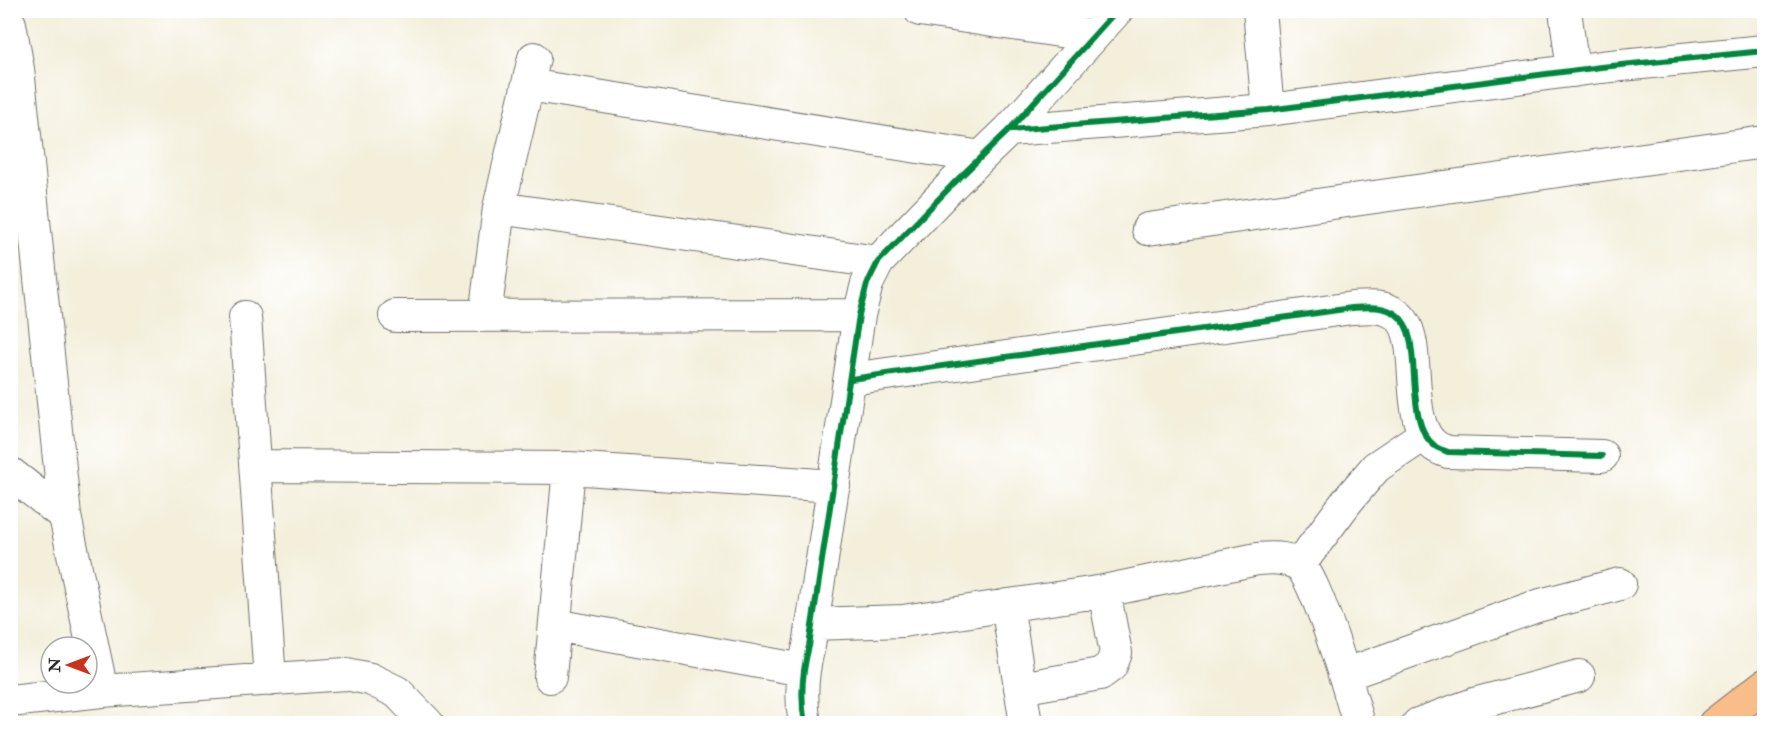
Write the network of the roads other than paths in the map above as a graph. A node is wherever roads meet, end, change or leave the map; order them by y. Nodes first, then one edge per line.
1 (920, 10) edge
2 (1117, 10) edge
3 (1259, 10) edge
4 (1565, 10) edge
5 (10, 24) edge
6 (1093, 36) junction
7 (1764, 51) edge
8 (1573, 71) junction
9 (1268, 110) junction
10 (1009, 130) junction
11 (1764, 142) edge
12 (981, 157) junction
13 (499, 208) junction
14 (1148, 229) dead end
15 (878, 262) junction
16 (859, 315) junction
17 (395, 316) dead end
18 (484, 316) junction
19 (245, 317) dead end
20 (851, 379) junction
21 (1425, 434) junction
22 (1602, 456) dead end
23 (256, 465) junction
24 (569, 468) junction
25 (10, 473) edge
26 (834, 486) junction
27 (65, 516) junction
28 (1300, 564) junction
29 (1620, 584) dead end
30 (1104, 591) junction
31 (1007, 605) junction
32 (812, 624) junction
33 (555, 625) junction
34 (803, 670) junction
35 (1344, 675) junction
36 (1579, 676) dead end
37 (550, 677) dead end
38 (270, 680) junction
39 (1764, 686) edge
40 (1020, 688) junction
41 (102, 691) junction
42 (10, 700) edge
43 (428, 723) edge
44 (805, 723) edge
45 (1026, 723) edge
46 (1359, 723) edge
47 (1418, 723) edge
48 (1715, 723) edge

1 - 6 street
2 - 6 street
3 - 9 street
4 - 8 street
5 - 27 street
6 - 10 street
7 - 8 street
8 - 9 street
9 - 10 street
10 - 12 street
11 - 14 street
12 - 13 street
12 - 15 street
13 - 15 street
13 - 18 street
15 - 16 street
16 - 18 street
16 - 20 street
17 - 18 street
19 - 23 street
20 - 21 street
20 - 26 street
21 - 22 street
21 - 28 street
23 - 24 street
23 - 38 street
24 - 26 street
24 - 33 street
25 - 27 street
26 - 32 street
27 - 41 street
28 - 30 street
28 - 35 street
29 - 35 street
30 - 31 street
30 - 40 street
31 - 32 street
31 - 40 street
32 - 34 street
33 - 34 street
33 - 37 street
34 - 44 street
35 - 46 street
36 - 47 street
38 - 41 street
38 - 43 street
39 - 48 highway
40 - 45 street
41 - 42 street

